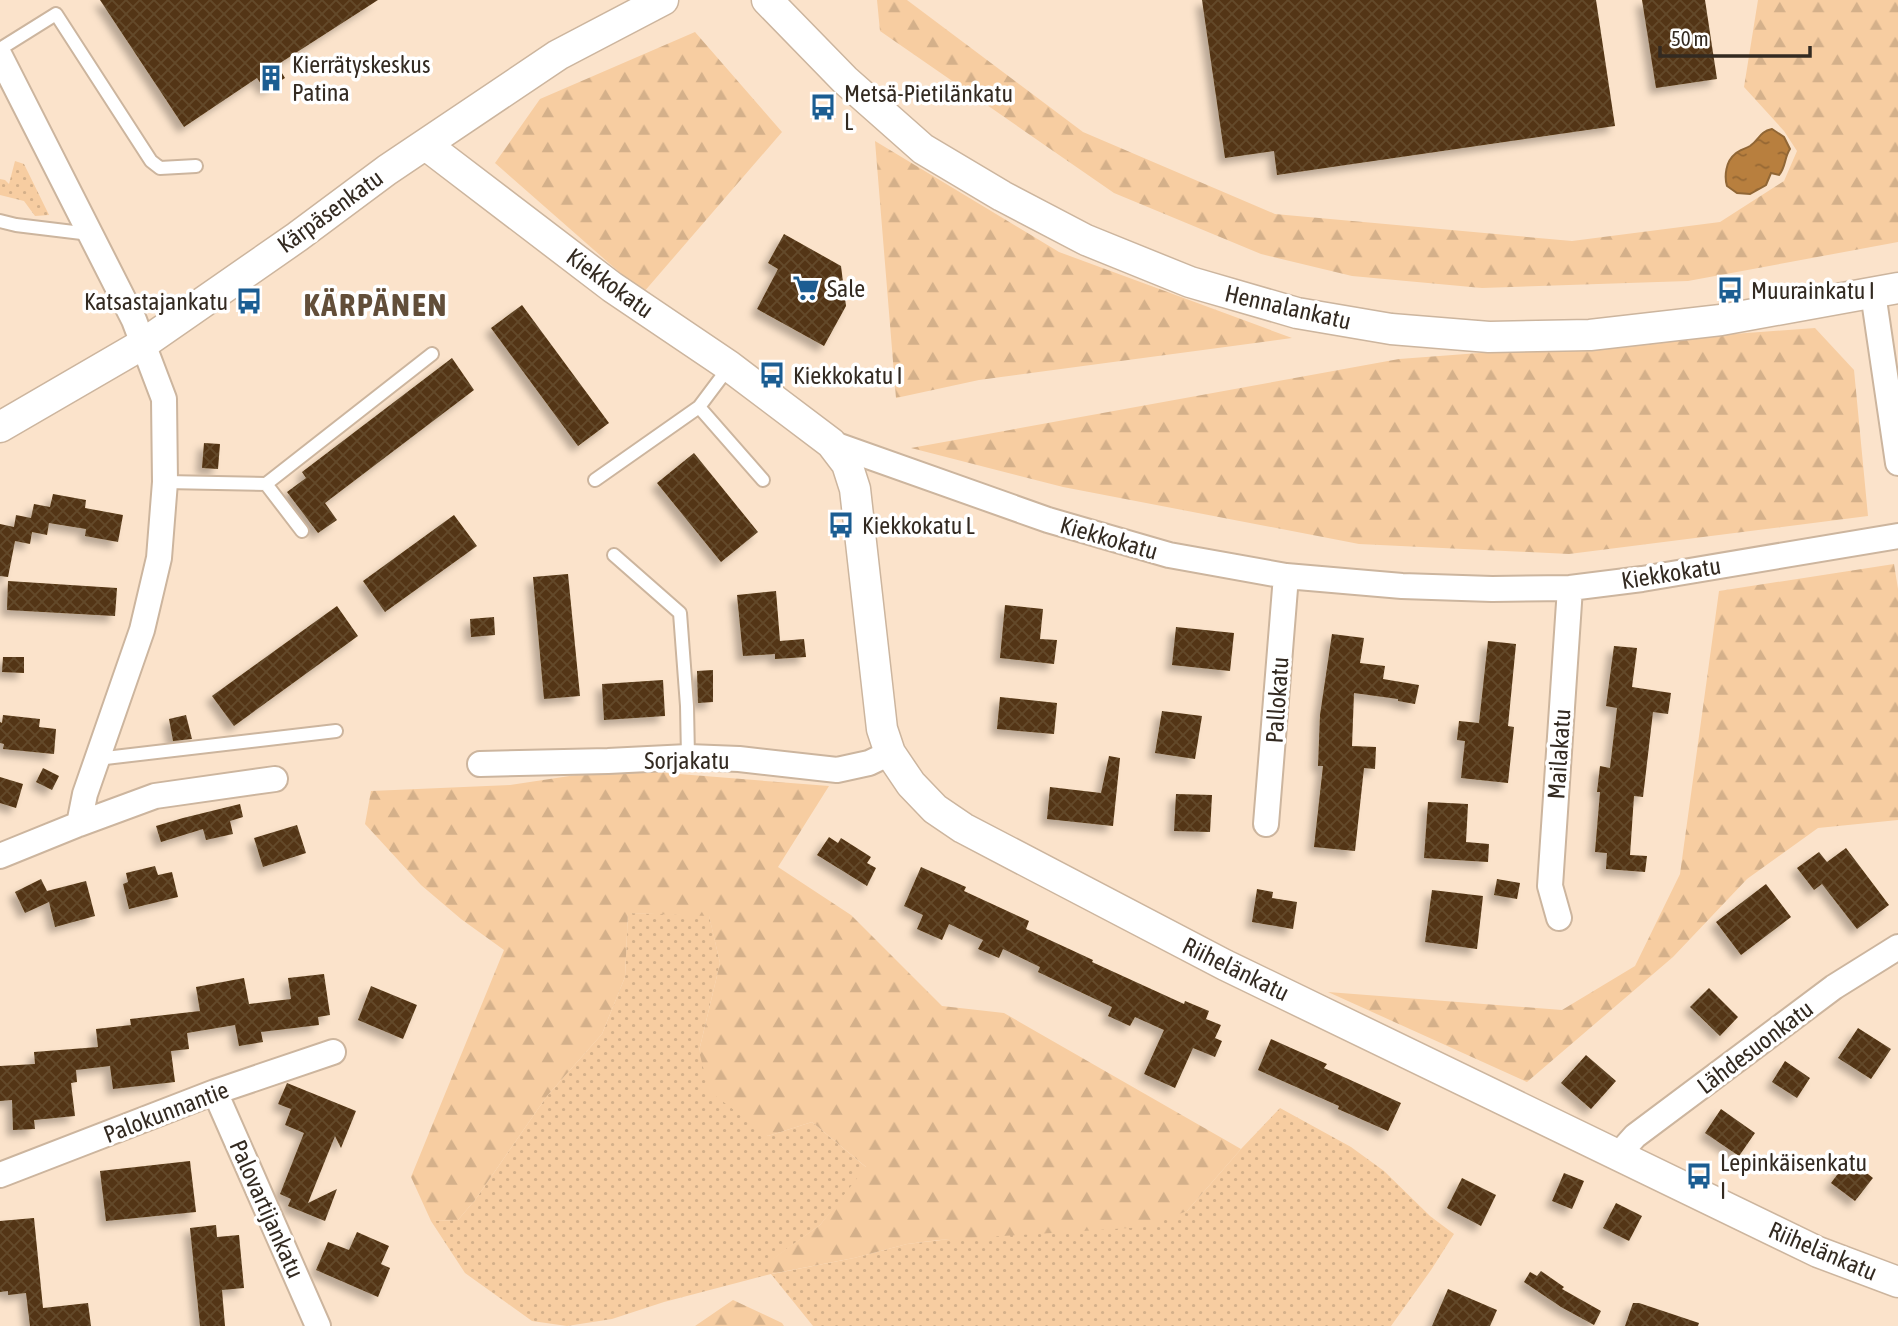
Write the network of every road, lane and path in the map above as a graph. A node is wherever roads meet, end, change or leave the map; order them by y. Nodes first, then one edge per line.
1 (663, 0) edge
2 (767, 0) edge
3 (0, 49) edge
4 (0, 56) edge
5 (426, 145) junction
6 (196, 166) dead end
7 (0, 221) edge
8 (91, 234) junction
9 (1885, 290) edge
10 (143, 344) junction
11 (432, 354) dead end
12 (729, 366) junction
13 (699, 407) junction
14 (0, 427) edge
15 (831, 443) junction
16 (1898, 463) edge
17 (595, 480) dead end
18 (763, 480) dead end
19 (165, 482) junction
20 (266, 484) junction
21 (302, 531) dead end
22 (1898, 536) edge
23 (614, 555) dead end
24 (1286, 576) junction
25 (1570, 588) junction
26 (336, 731) dead end
27 (890, 753) junction
28 (688, 757) junction
29 (97, 759) junction
30 (480, 764) dead end
31 (275, 779) dead end
32 (79, 824) junction
33 (1266, 824) dead end
34 (0, 856) edge
35 (1559, 918) dead end
36 (1898, 947) edge
37 (333, 1052) dead end
38 (215, 1092) junction
39 (1618, 1155) junction
40 (0, 1175) edge
41 (1898, 1282) edge
42 (318, 1326) edge

1 - 5 street, Kärpäsenkatu
2 - 9 street, Hennalankatu
3 - 6 lane
4 - 8 street
5 - 10 street, Kärpäsenkatu
5 - 12 street, Kiekkokatu
7 - 8 lane
8 - 10 street
9 - 16 street
10 - 14 street, Kärpäsenkatu
10 - 19 street
11 - 20 lane
12 - 13 lane
12 - 15 street, Kiekkokatu
13 - 17 lane
13 - 18 lane
15 - 24 street, Kiekkokatu
15 - 27 street, Riihelänkatu
19 - 20 lane
19 - 29 street
20 - 21 lane
22 - 25 street, Kiekkokatu
23 - 28 lane
24 - 25 street, Kiekkokatu
24 - 33 street, Pallokatu
25 - 35 street, Mailakatu
26 - 29 lane
27 - 28 street, Sorjakatu
27 - 39 street, Riihelänkatu
28 - 30 street, Sorjakatu
29 - 32 street
31 - 32 street
32 - 34 street
36 - 39 street, Lähdesuonkatu
37 - 38 street, Palokunnantie
38 - 40 street, Palokunnantie
38 - 42 street, Palovartijankatu
39 - 41 street, Riihelänkatu

